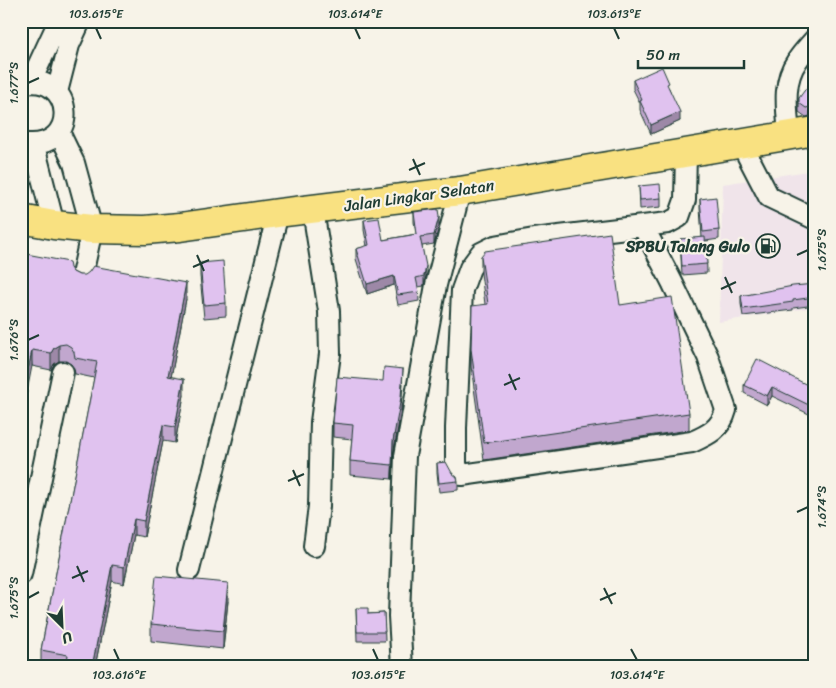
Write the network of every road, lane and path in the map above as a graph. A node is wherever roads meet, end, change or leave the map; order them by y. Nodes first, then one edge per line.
1 (59, 21) edge
2 (80, 21) edge
3 (815, 39) edge
4 (26, 83) edge
5 (57, 92) junction
6 (59, 132) junction
7 (802, 133) edge
8 (741, 143) junction
9 (28, 145) edge
10 (686, 152) junction
11 (460, 191) junction
12 (313, 210) junction
13 (278, 213) junction
14 (21, 219) edge
15 (815, 219) edge
16 (54, 225) junction
17 (642, 226) junction
18 (92, 229) junction
19 (81, 280) edge
20 (63, 372) dead end
21 (314, 546) dead end
22 (189, 570) dead end
23 (21, 574) edge
24 (402, 667) edge

1 - 4 street
2 - 5 street
3 - 7 street
4 - 5 street
5 - 6 street
6 - 9 street
6 - 18 street
7 - 8 highway, Jalan Lingkar Selatan
8 - 10 highway, Jalan Lingkar Selatan
8 - 15 street
9 - 16 street
10 - 11 highway, Jalan Lingkar Selatan
10 - 17 street
11 - 12 highway, Jalan Lingkar Selatan
11 - 24 street
12 - 13 highway, Jalan Lingkar Selatan
12 - 21 street
13 - 18 highway, Jalan Lingkar Selatan
13 - 22 street
14 - 16 highway, Jalan Lingkar Selatan
16 - 18 highway, Jalan Lingkar Selatan
17 - 17 street
18 - 19 street
20 - 23 street

